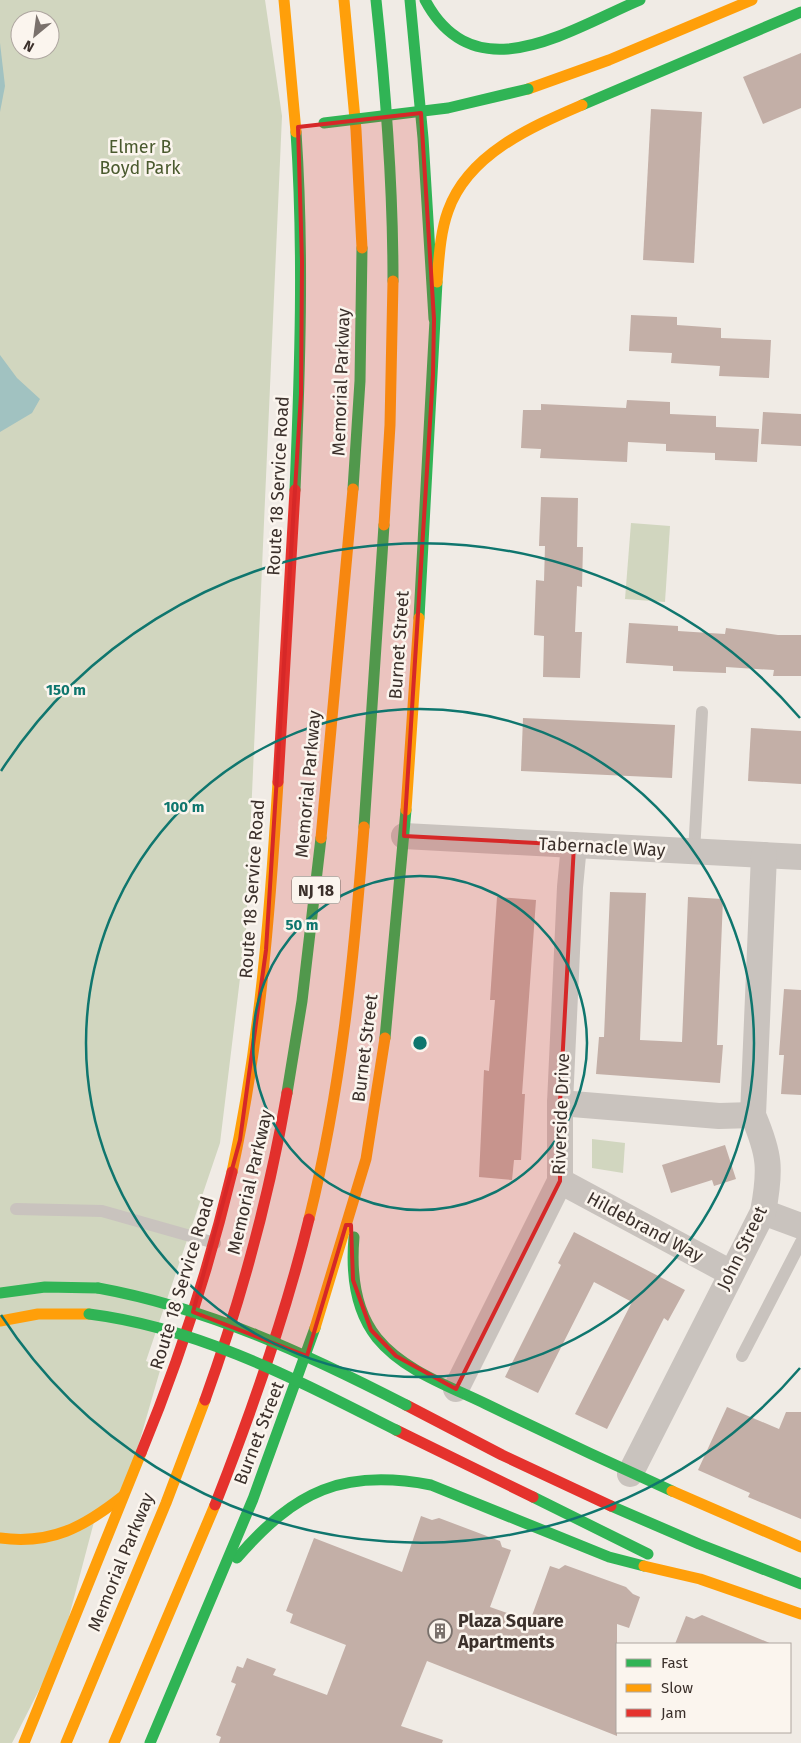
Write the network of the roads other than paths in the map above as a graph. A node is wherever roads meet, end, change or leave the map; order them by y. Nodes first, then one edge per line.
1 (284, 0) edge
2 (344, 0) edge
3 (376, 0) edge
4 (410, 0) edge
5 (425, 0) edge
6 (752, 0) edge
7 (636, 1) edge
8 (801, 12) edge
9 (311, 125) junction
10 (434, 319) junction
11 (702, 712) dead end
12 (404, 836) junction
13 (574, 845) junction
14 (694, 852) junction
15 (764, 856) junction
16 (801, 858) edge
17 (560, 1103) junction
18 (753, 1115) junction
19 (364, 1165) junction
20 (560, 1181) junction
21 (16, 1209) dead end
22 (763, 1212) junction
23 (801, 1226) edge
24 (801, 1242) edge
25 (215, 1243) junction
26 (731, 1273) junction
27 (0, 1293) edge
28 (0, 1321) edge
29 (742, 1356) dead end
30 (456, 1389) junction
31 (630, 1474) junction
32 (124, 1495) junction
33 (0, 1538) edge
34 (801, 1547) edge
35 (700, 1579) junction
36 (218, 1583) junction
37 (801, 1584) edge
38 (801, 1614) edge
39 (24, 1743) edge
40 (66, 1743) edge
41 (114, 1743) edge
42 (150, 1743) edge

1 - 9 main road, Route 18 Service Road
2 - 40 main road, Memorial Parkway / NJ 18
3 - 41 main road, NJ 18
4 - 10 main road
5 - 7 main road
6 - 9 main road, bridge
8 - 10 main road
9 - 25 main road, Route 18 Service Road
10 - 12 main road, Burnet Street
11 - 14 lane
12 - 13 street, Tabernacle Way
12 - 19 main road, Burnet Street
13 - 14 street, Tabernacle Way
13 - 17 street, Riverside Drive
14 - 15 street, Tabernacle Way
15 - 16 street, Tabernacle Way
15 - 18 street, John Street
17 - 18 street
17 - 20 street, Riverside Drive
18 - 22 street, John Street
19 - 30 main road
19 - 36 main road, Burnet Street
20 - 26 street, Hildebrand Way
20 - 30 street, Riverside Drive
21 - 25 lane
22 - 23 street
22 - 26 street, John Street
24 - 29 lane
25 - 32 main road, Route 18 Service Road
26 - 31 street, John Street
27 - 37 main road, bridge
28 - 35 main road, bridge
30 - 31 main road
31 - 34 main road
32 - 33 main road
32 - 39 main road, Route 18 Service Road
35 - 36 main road
35 - 38 main road
36 - 42 main road, Burnet Street

